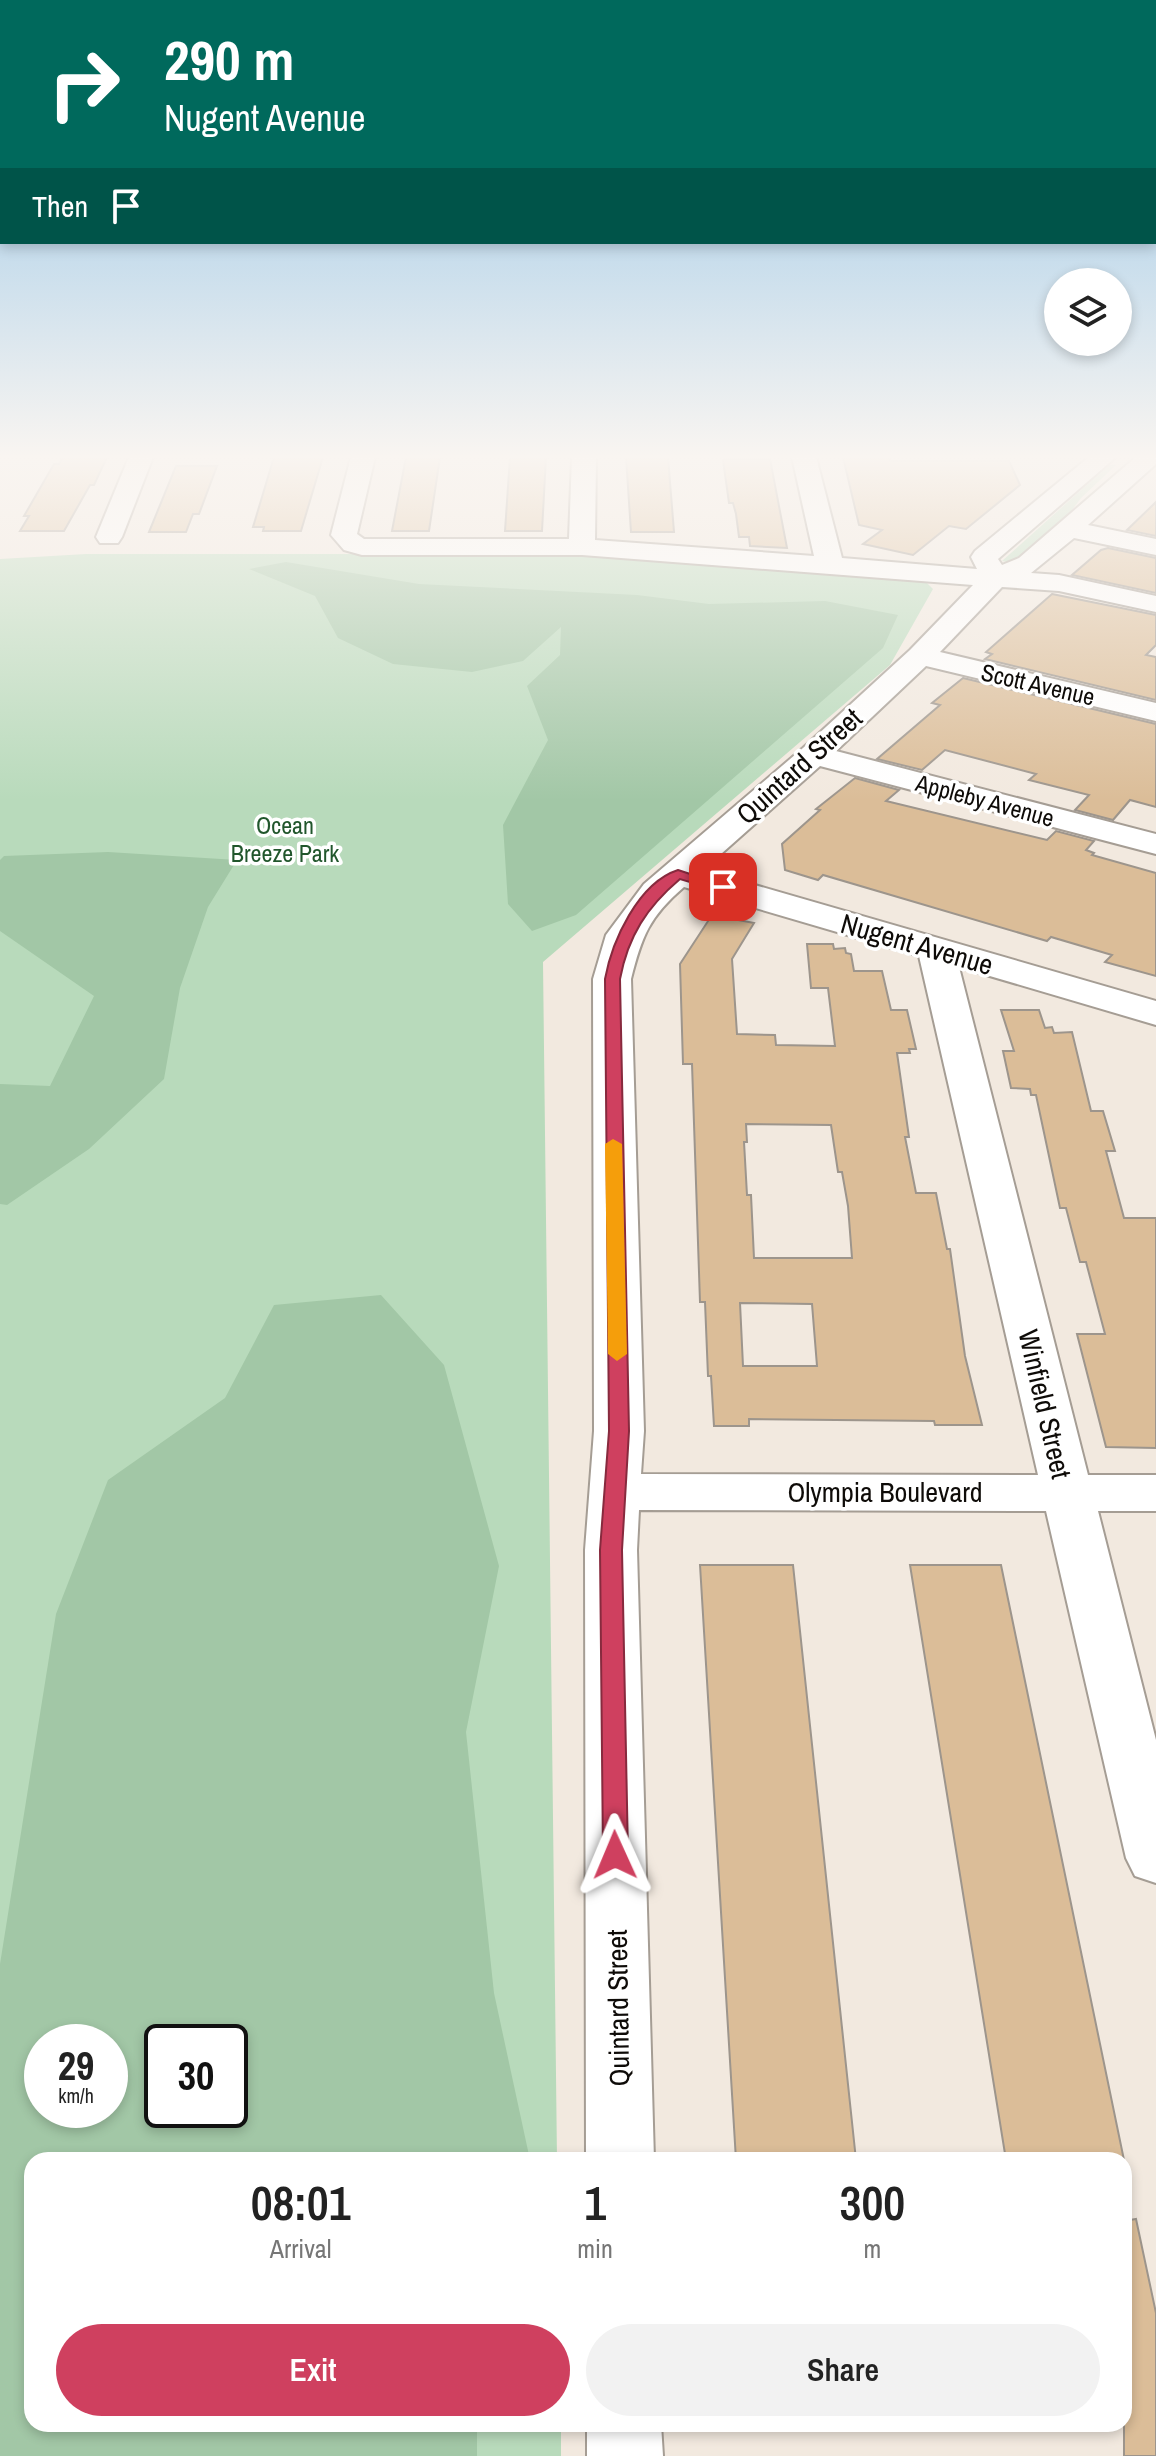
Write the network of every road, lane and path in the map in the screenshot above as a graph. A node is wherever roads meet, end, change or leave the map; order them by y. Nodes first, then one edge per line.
1 (907, 572) edge
2 (992, 572) edge
3 (1011, 572) edge
4 (995, 578) junction
5 (1156, 604) edge
6 (920, 656) junction
7 (1156, 712) edge
8 (814, 755) junction
9 (1156, 844) edge
10 (678, 874) junction
11 (936, 950) junction
12 (1156, 1013) edge
13 (615, 1492) junction
14 (1066, 1493) junction
15 (1156, 1493) edge
16 (1156, 1858) edge
17 (620, 2152) edge
18 (624, 2432) edge
19 (625, 2456) edge

1 - 4 street
2 - 4 street
3 - 4 street, Quintard Street
4 - 5 street
4 - 6 street, Quintard Street
6 - 7 street, Scott Avenue
6 - 8 street, Quintard Street
8 - 9 street, Appleby Avenue
8 - 10 street, Quintard Street
10 - 11 street, Nugent Avenue
10 - 13 street, Quintard Street
11 - 12 street, Nugent Avenue
11 - 14 street, Winfield Street
13 - 14 street, Olympia Boulevard
13 - 17 street, Quintard Street
14 - 15 street, Olympia Boulevard
14 - 16 street, Winfield Street
18 - 19 street

